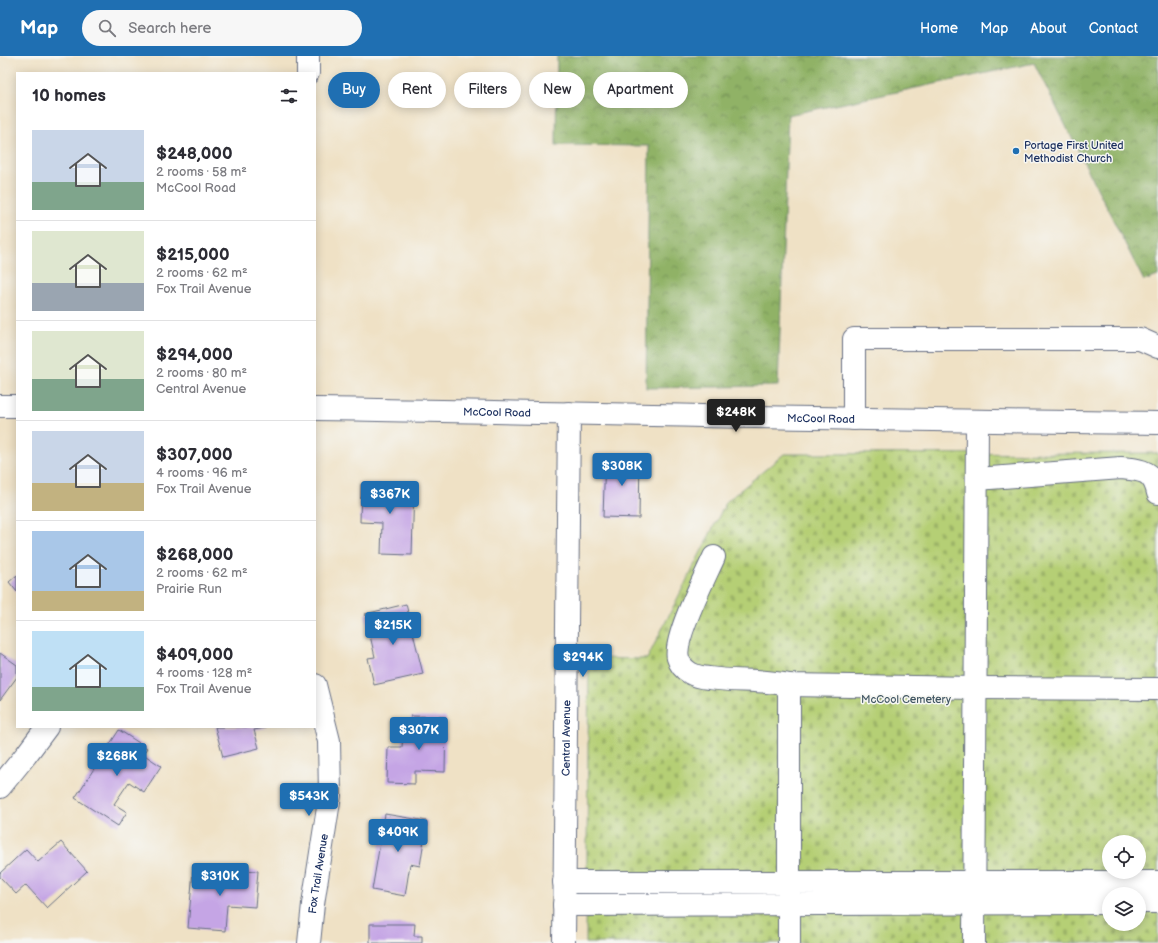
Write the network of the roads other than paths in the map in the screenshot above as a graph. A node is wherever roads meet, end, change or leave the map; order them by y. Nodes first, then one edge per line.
1 (308, 56) edge
2 (308, 72) edge
3 (1158, 347) edge
4 (0, 406) edge
5 (16, 406) edge
6 (316, 409) edge
7 (568, 413) junction
8 (854, 419) junction
9 (977, 422) junction
10 (1158, 423) edge
11 (977, 479) junction
12 (1158, 493) edge
13 (714, 557) dead end
14 (789, 685) junction
15 (976, 688) junction
16 (1158, 688) edge
17 (316, 690) edge
18 (45, 728) edge
19 (0, 787) edge
20 (564, 882) junction
21 (789, 882) junction
22 (1158, 882) edge
23 (975, 892) junction
24 (1102, 902) edge
25 (1146, 902) edge
26 (1158, 902) edge
27 (789, 904) junction
28 (564, 905) junction
29 (309, 943) edge
30 (564, 943) edge
31 (789, 943) edge
32 (974, 943) edge

1 - 2 street
3 - 8 street
4 - 5 street
6 - 7 street, McCool Road
7 - 8 street, McCool Road
7 - 20 street, Central Avenue
8 - 9 street, McCool Road
9 - 10 street, McCool Road
9 - 11 street
11 - 12 street
11 - 15 street
13 - 14 street
14 - 15 street
14 - 21 street
15 - 16 street
15 - 23 street
17 - 29 street, Fox Trail Avenue
18 - 19 street
20 - 21 street
20 - 28 street, Central Avenue
21 - 23 street
21 - 27 street
22 - 23 street
23 - 24 street
23 - 27 street
23 - 32 street
25 - 26 street
27 - 28 street
27 - 31 street
28 - 30 street, Central Avenue

